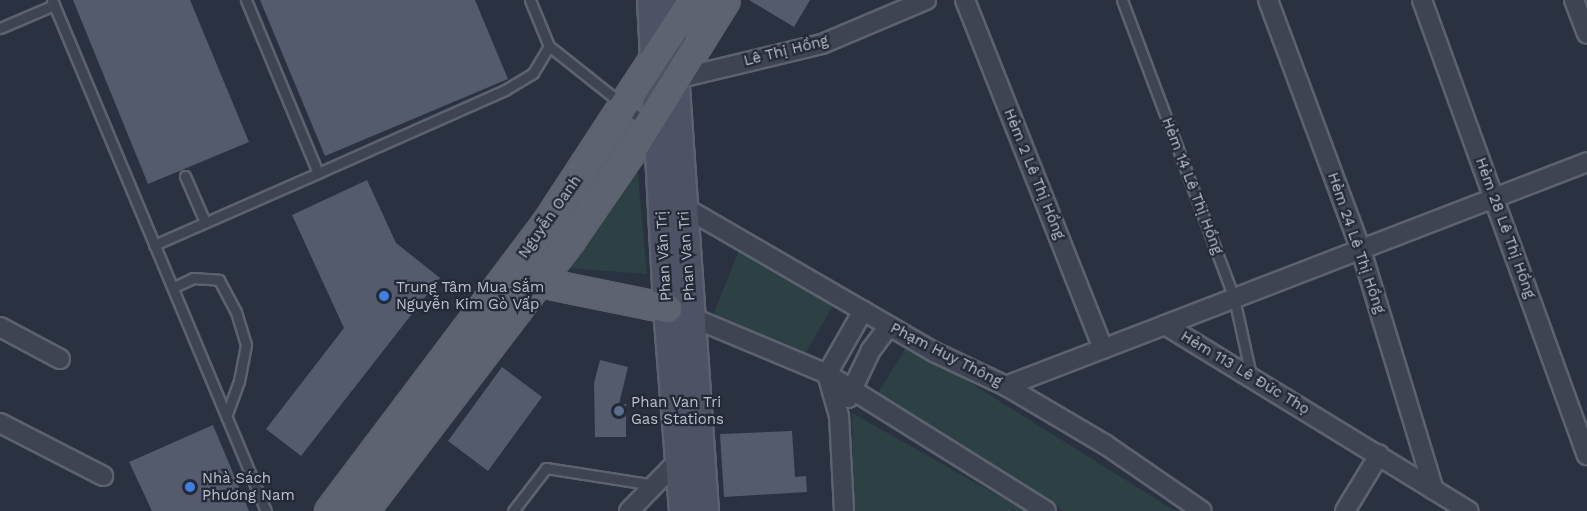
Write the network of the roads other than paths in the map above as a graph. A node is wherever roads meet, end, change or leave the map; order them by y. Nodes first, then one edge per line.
1 (246, 0) edge
2 (530, 0) edge
3 (651, 0) edge
4 (670, 0) edge
5 (692, 0) edge
6 (725, 0) edge
7 (926, 0) edge
8 (965, 0) edge
9 (1122, 0) edge
10 (1268, 0) edge
11 (1422, 0) edge
12 (1574, 0) edge
13 (53, 2) edge
14 (0, 28) edge
15 (672, 31) junction
16 (1587, 34) edge
17 (549, 46) junction
18 (654, 59) junction
19 (676, 79) junction
20 (624, 106) junction
21 (652, 118) junction
22 (1587, 162) edge
23 (318, 173) junction
24 (185, 176) dead end
25 (1494, 198) junction
26 (684, 207) junction
27 (205, 222) junction
28 (154, 245) junction
29 (1361, 249) junction
30 (539, 282) junction
31 (174, 287) junction
32 (1234, 298) junction
33 (862, 310) junction
34 (679, 312) junction
35 (1165, 325) junction
36 (889, 326) junction
37 (0, 327) edge
38 (1103, 349) junction
39 (60, 359) dead end
40 (827, 374) junction
41 (1251, 375) junction
42 (1006, 386) junction
43 (853, 389) junction
44 (226, 416) junction
45 (839, 416) junction
46 (0, 423) edge
47 (1379, 455) junction
48 (1587, 456) edge
49 (679, 460) junction
50 (103, 476) dead end
51 (655, 485) junction
52 (1434, 490) junction
53 (266, 511) edge
54 (329, 511) edge
55 (363, 511) edge
56 (513, 511) edge
57 (629, 511) edge
58 (683, 511) edge
59 (705, 511) edge
60 (844, 511) edge
61 (1047, 511) edge
62 (1202, 511) edge
63 (1345, 511) edge
64 (1468, 511) edge

1 - 23 lane
2 - 17 lane
3 - 18 main road, Phan Văn Trị
4 - 15 main road, Phan Van Tri
5 - 15 main road, Nguyễn Oanh
6 - 19 main road, Nguyễn Oanh
7 - 19 street, Lê Thị Hồng
8 - 38 street, Hẻm 2 Lê Thị Hồng
9 - 32 lane, Hẻm 14 Lê Thị Hồng
10 - 29 street, Hẻm 24 Lê Thị Hồng
11 - 25 street, Hẻm 28 Lê Thị Hồng
12 - 16 street
13 - 14 lane
13 - 28 lane
15 - 18 main road, Nguyễn Oanh
15 - 19 main road, Phan Van Tri
17 - 20 lane
17 - 23 lane
18 - 20 main road, Nguyễn Oanh
18 - 21 main road, Phan Văn Trị
19 - 21 main road, Nguyễn Oanh
19 - 26 main road, Phan Van Tri
20 - 21 lane
20 - 54 main road, Nguyễn Oanh
21 - 30 main road, Nguyễn Oanh
21 - 34 main road, Phan Văn Trị
22 - 25 street
23 - 27 lane
24 - 27 lane
25 - 29 street
25 - 48 street, Hẻm 28 Lê Thị Hồng
26 - 33 street, Phạm Huy Thông
26 - 34 main road, Phan Van Tri
27 - 28 lane
28 - 31 lane
29 - 32 street
29 - 52 street, Hẻm 24 Lê Thị Hồng
30 - 34 main road
30 - 55 main road, Nguyễn Oanh
31 - 44 lane
31 - 44 lane
32 - 35 street
32 - 41 lane, Hẻm 14 Lê Thị Hồng
33 - 36 street, Phạm Huy Thông
33 - 40 street
34 - 40 street
34 - 49 main road, Phan Văn Trị
34 - 59 main road, Phan Van Tri
35 - 38 street, Hẻm 113 Lê Đức Thọ
35 - 41 street, Hẻm 113 Lê Đức Thọ
36 - 42 street, Phạm Huy Thông
36 - 43 street
37 - 39 street
38 - 42 street, Hẻm 113 Lê Đức Thọ
40 - 43 street
40 - 45 street
41 - 47 street, Hẻm 113 Lê Đức Thọ
42 - 62 street, Phạm Huy Thông
43 - 45 street
43 - 61 street
44 - 53 lane
45 - 60 street
46 - 50 street
47 - 52 street, Hẻm 113 Lê Đức Thọ
47 - 63 street
49 - 51 street
49 - 58 main road, Phan Văn Trị
51 - 56 lane
51 - 57 street
52 - 64 street, Hẻm 113 Lê Đức Thọ

